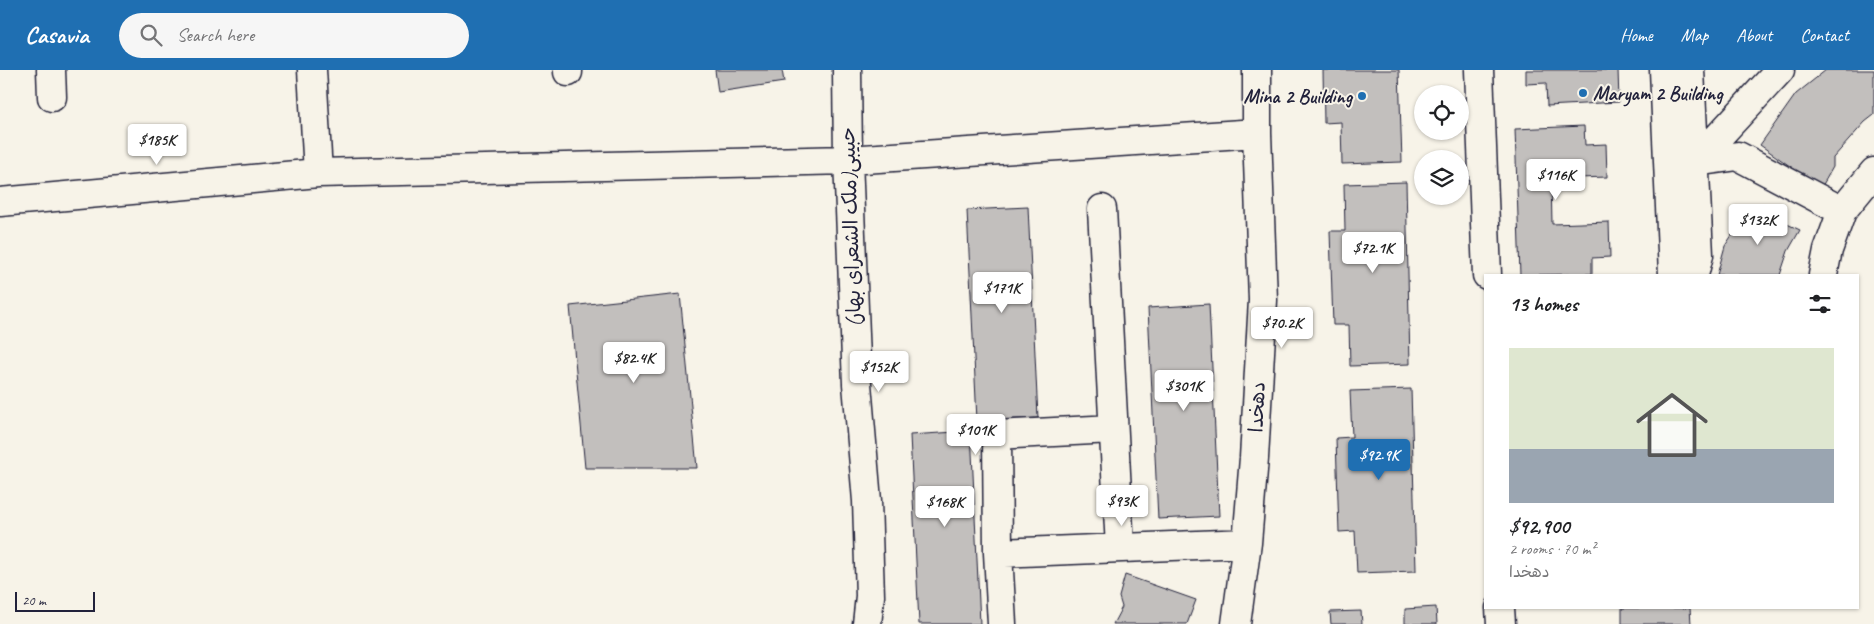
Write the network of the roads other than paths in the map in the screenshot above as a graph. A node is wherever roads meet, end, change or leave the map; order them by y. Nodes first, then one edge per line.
1 (51, 70) edge
2 (312, 70) edge
3 (847, 70) edge
4 (1257, 70) edge
5 (1479, 70) edge
6 (1664, 70) edge
7 (1690, 70) edge
8 (1780, 70) edge
9 (52, 97) dead end
10 (1257, 134) junction
11 (848, 160) junction
12 (1682, 164) junction
13 (1874, 172) edge
14 (318, 173) junction
15 (0, 202) edge
16 (1102, 209) dead end
17 (1842, 211) junction
18 (1487, 274) edge
19 (1673, 274) edge
20 (1694, 274) edge
21 (1823, 274) edge
22 (1113, 428) junction
23 (1246, 543) junction
24 (1120, 548) junction
25 (998, 554) junction
26 (1500, 609) edge
27 (867, 624) edge
28 (1002, 624) edge
29 (1236, 624) edge
30 (1501, 624) edge

1 - 9 street
2 - 14 street
3 - 11 street, حبیبی(ملک الشعرای بهار)
4 - 10 street, دهخدا
5 - 18 street
6 - 12 street
7 - 12 street
8 - 12 street
10 - 11 street
10 - 23 street, دهخدا
11 - 14 street
11 - 27 street, حبیبی(ملک الشعرای بهار)
12 - 17 street
12 - 19 street
12 - 20 street
13 - 17 street
14 - 15 street
16 - 22 street
17 - 21 street
22 - 24 street
22 - 25 street
23 - 24 street
23 - 29 street, دهخدا
24 - 25 street
25 - 28 street
26 - 30 street

